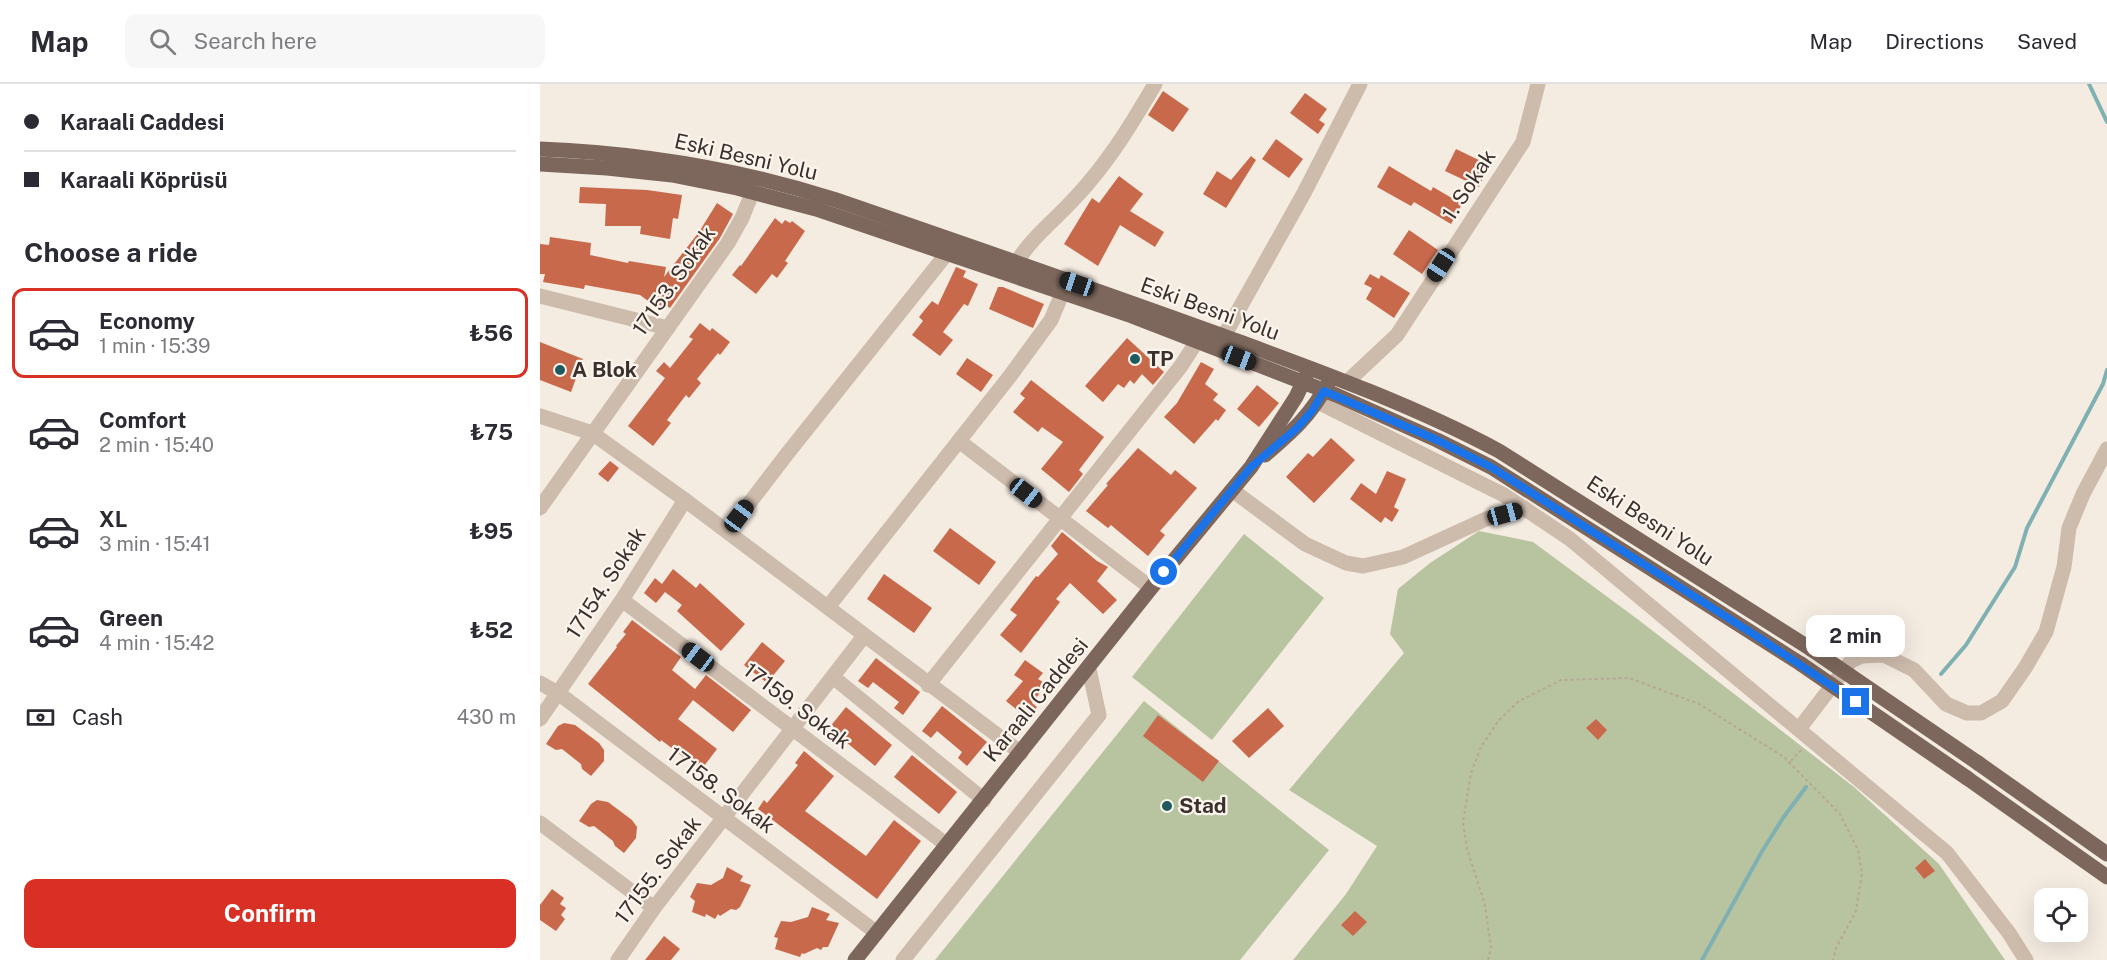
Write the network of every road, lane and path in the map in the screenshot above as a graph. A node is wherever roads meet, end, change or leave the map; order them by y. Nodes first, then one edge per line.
1 (1155, 84) edge
2 (1360, 84) edge
3 (1538, 84) edge
4 (540, 149) edge
5 (540, 164) edge
6 (753, 192) junction
7 (948, 252) junction
8 (1016, 262) junction
9 (1062, 294) junction
10 (540, 296) edge
11 (668, 328) junction
12 (1224, 336) junction
13 (1197, 341) junction
14 (1310, 367) junction
15 (1333, 376) junction
16 (1347, 382) junction
17 (1303, 383) junction
18 (1321, 396) junction
19 (540, 416) edge
20 (592, 433) junction
21 (959, 441) junction
22 (2107, 449) edge
23 (1251, 467) junction
24 (1232, 490) junction
25 (685, 500) junction
26 (540, 508) edge
27 (1524, 508) junction
28 (1059, 519) junction
29 (728, 531) junction
30 (1151, 588) junction
31 (622, 600) junction
32 (828, 607) junction
33 (864, 636) junction
34 (1089, 669) junction
35 (833, 677) junction
36 (540, 683) edge
37 (928, 685) junction
38 (558, 693) junction
39 (540, 719) edge
40 (793, 729) junction
41 (1799, 729) junction
42 (1021, 753) junction
43 (984, 800) junction
44 (723, 818) junction
45 (540, 823) edge
46 (947, 845) junction
47 (2107, 854) edge
48 (2107, 877) edge
49 (654, 908) junction
50 (877, 933) junction
51 (618, 960) edge
52 (855, 960) edge
53 (903, 960) edge
54 (1488, 960) edge
55 (1833, 960) edge
56 (2026, 960) edge

1 - 8 street
2 - 12 street
3 - 16 street, 1. Sokak
4 - 8 main road, Eski Besni Yolu
5 - 6 main road, Eski Besni Yolu
6 - 7 main road, Eski Besni Yolu
6 - 11 street, 17153. Sokak
7 - 9 main road, Eski Besni Yolu
7 - 29 street
8 - 12 main road, Eski Besni Yolu
9 - 13 main road, Eski Besni Yolu
9 - 21 street
10 - 11 street
11 - 20 street, 17153. Sokak
12 - 14 main road, Eski Besni Yolu
13 - 17 main road, Eski Besni Yolu
13 - 28 street
14 - 15 main road, Eski Besni Yolu
14 - 17 main road
15 - 16 main road, Eski Besni Yolu
15 - 18 main road
16 - 47 main road, Eski Besni Yolu, bridge
17 - 18 main road, Eski Besni Yolu
17 - 23 main road
18 - 23 main road
18 - 27 street
18 - 48 main road, Eski Besni Yolu, bridge
19 - 20 street
20 - 25 street
20 - 26 street, 17153. Sokak
21 - 28 street
21 - 32 street
22 - 41 street
23 - 24 main road, Karaali Caddesi
24 - 27 street
24 - 30 main road, Karaali Caddesi
25 - 29 street
25 - 31 street, 17154. Sokak
27 - 41 street
28 - 30 street
28 - 37 street
29 - 32 street
30 - 34 main road, Karaali Caddesi
31 - 38 street, 17154. Sokak
31 - 40 street, 17159. Sokak
32 - 33 street
33 - 35 street, 17155. Sokak
33 - 37 street
34 - 42 main road, Karaali Caddesi
34 - 53 street
35 - 40 street, 17155. Sokak
35 - 43 street
36 - 38 street, 17158. Sokak
37 - 42 street
38 - 39 street, 17154. Sokak
38 - 44 street, 17158. Sokak
40 - 44 street, 17155. Sokak
40 - 46 street, 17159. Sokak
41 - 56 street
42 - 43 main road, Karaali Caddesi
43 - 46 main road, Karaali Caddesi
44 - 49 street, 17155. Sokak
44 - 50 street, 17158. Sokak
45 - 49 street
46 - 50 main road, Karaali Caddesi
49 - 51 street, 17155. Sokak
50 - 52 main road, Karaali Caddesi
54 - 55 path

